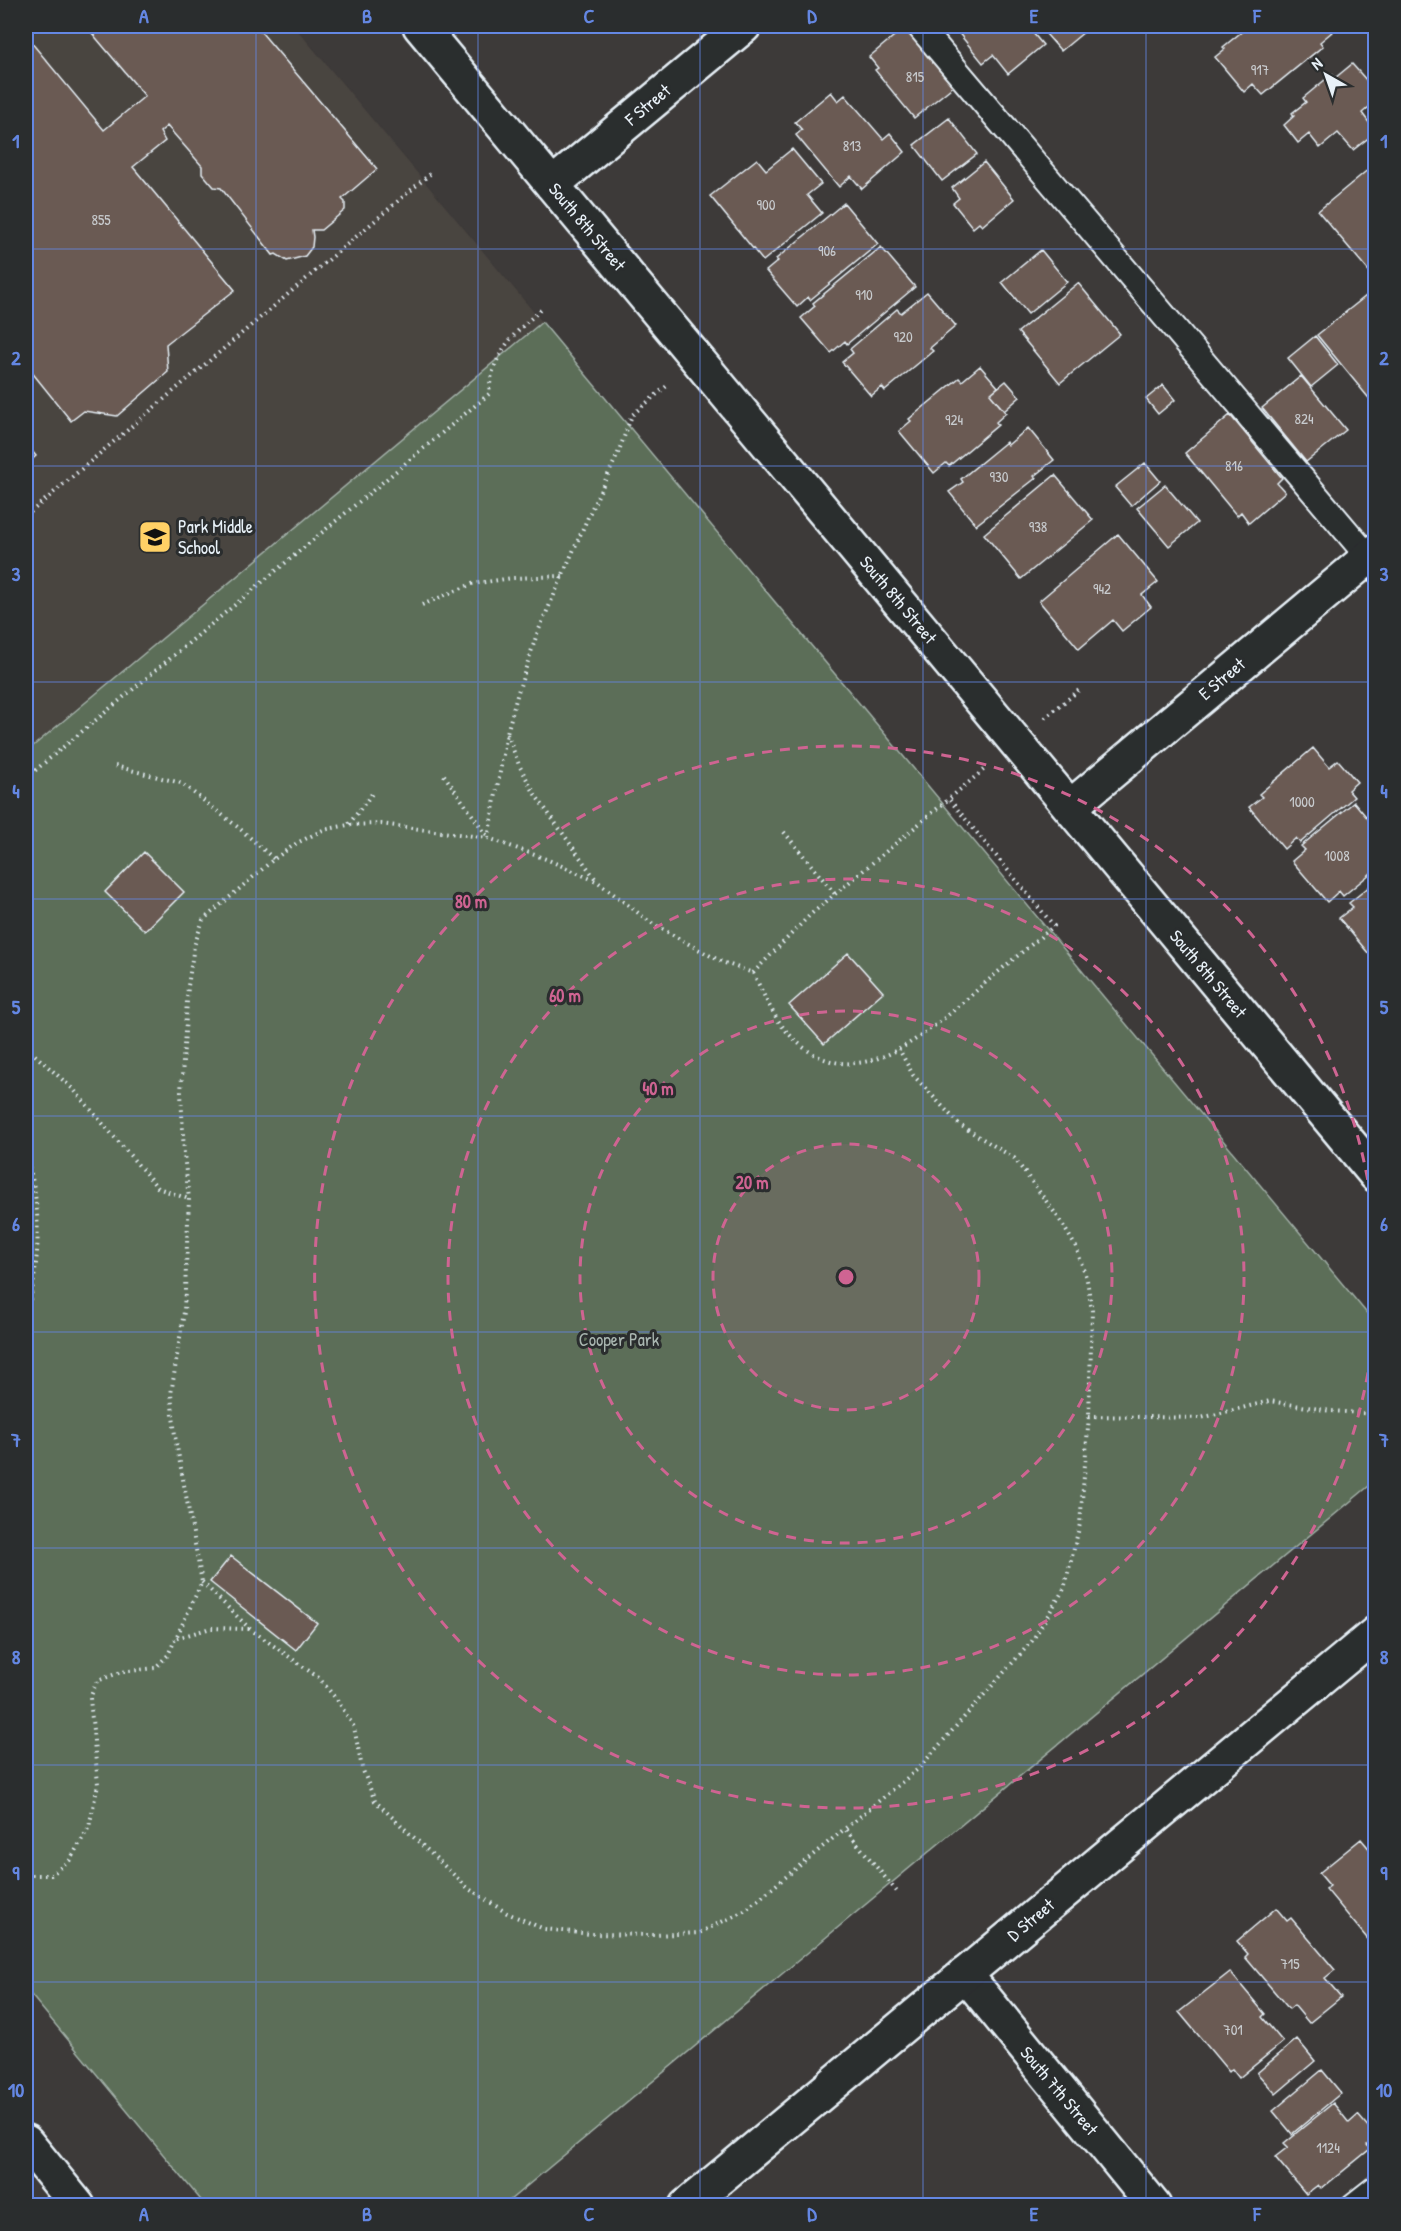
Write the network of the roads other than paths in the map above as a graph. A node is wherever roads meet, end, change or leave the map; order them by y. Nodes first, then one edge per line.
1 (420, 26) edge
2 (744, 26) edge
3 (919, 26) edge
4 (552, 184) junction
5 (1373, 558) edge
6 (1070, 807) junction
7 (1376, 1175) edge
8 (1376, 1633) edge
9 (965, 1974) junction
10 (26, 2142) edge
11 (1376, 2188) edge
12 (78, 2205) edge
13 (686, 2205) edge
14 (1154, 2205) edge
15 (1353, 2205) edge

1 - 4 street, South 8th Street
2 - 4 street, F Street
3 - 5 lane
4 - 6 street, South 8th Street
5 - 6 street, E Street
6 - 7 street, South 8th Street
8 - 9 street, D Street
9 - 13 street, D Street
9 - 14 street, South 7th Street
10 - 12 street
11 - 15 lane

